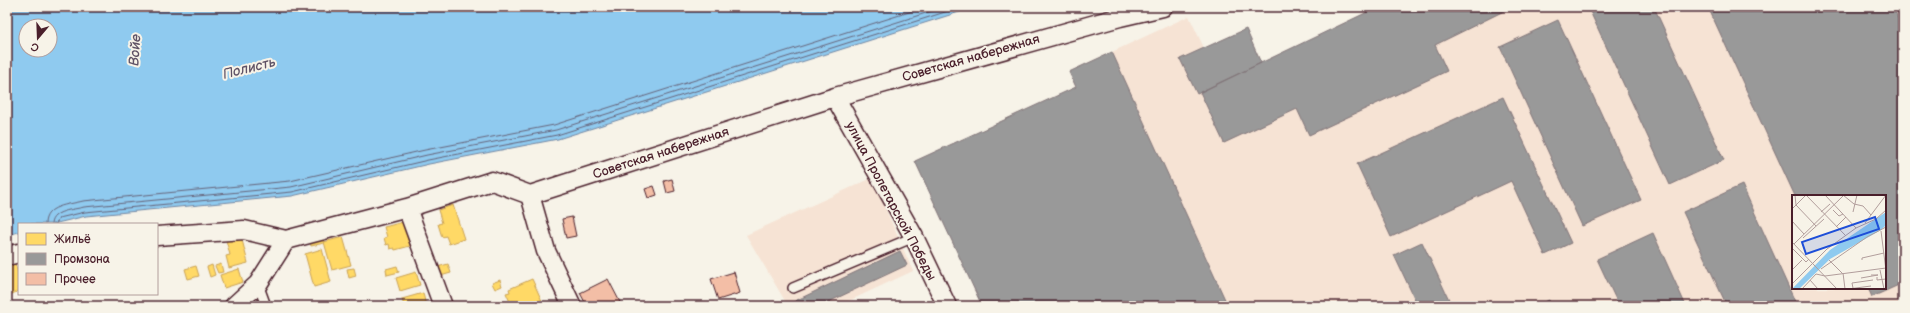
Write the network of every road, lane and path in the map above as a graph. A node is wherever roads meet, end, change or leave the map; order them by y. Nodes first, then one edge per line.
1 (1163, 7) edge
2 (835, 97) junction
3 (530, 195) junction
4 (407, 208) junction
5 (158, 236) edge
6 (914, 236) junction
7 (286, 240) junction
8 (18, 253) edge
9 (7, 256) edge
10 (258, 284) junction
11 (793, 288) dead end
12 (234, 306) edge
13 (266, 306) edge
14 (443, 306) edge
15 (572, 306) edge
16 (947, 306) edge

1 - 2 street, Советская набережная
2 - 3 street, Советская набережная
2 - 6 street, улица Пролетарской Победы
3 - 4 street
3 - 15 street
4 - 7 street
4 - 14 street
5 - 7 street
6 - 11 lane
6 - 16 street, улица Пролетарской Победы
7 - 10 street
8 - 9 street
10 - 12 street
10 - 13 lane

